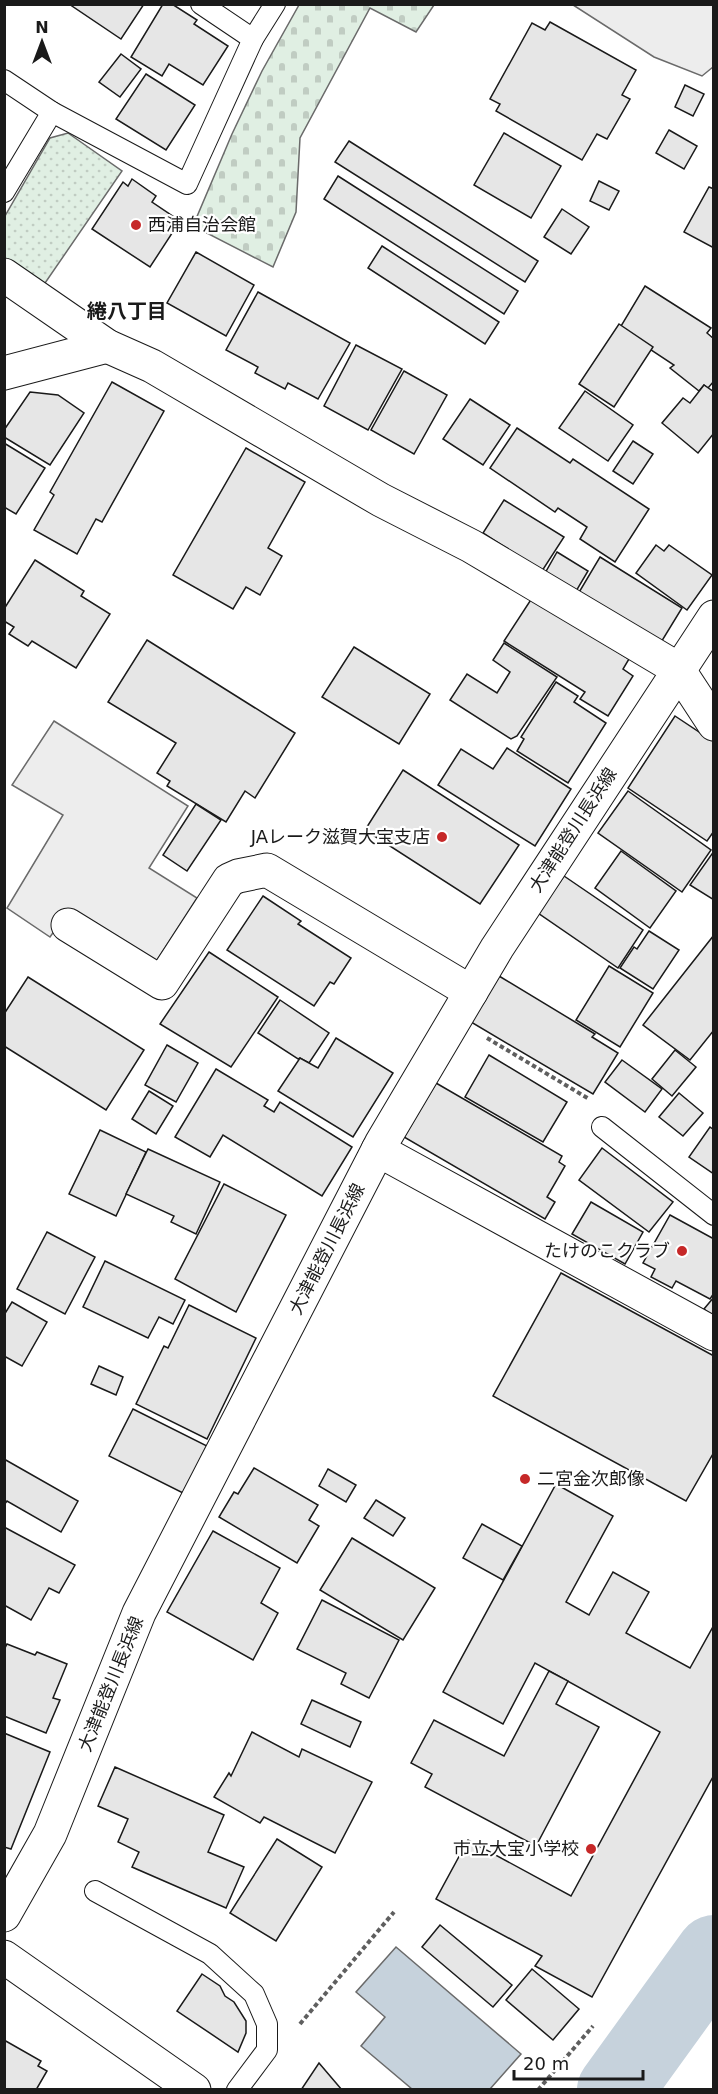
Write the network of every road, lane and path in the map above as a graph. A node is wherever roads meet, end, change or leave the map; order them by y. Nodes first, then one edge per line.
1 (201, 4) edge
2 (274, 4) edge
3 (253, 39) junction
4 (4, 80) edge
5 (52, 112) junction
6 (4, 192) edge
7 (4, 275) edge
8 (107, 346) junction
9 (4, 373) edge
10 (714, 617) edge
11 (678, 669) junction
12 (714, 724) edge
13 (68, 925) dead end
14 (463, 1005) junction
15 (602, 1127) joint
16 (378, 1150) junction
17 (714, 1215) edge
18 (714, 1334) edge
19 (95, 1891) dead end
20 (394, 1912) dead end
21 (4, 1915) edge
22 (4, 1957) edge
23 (593, 2026) dead end
24 (267, 2050) junction
25 (194, 2090) edge
26 (237, 2090) edge
27 (538, 2090) edge

1 - 3 lane
2 - 3 lane
3 - 5 lane
4 - 5 lane
5 - 6 lane
7 - 8 street
8 - 9 street
8 - 11 street
10 - 11 street, 大津能登川長浜線
11 - 12 street
11 - 14 street, 大津能登川長浜線
13 - 14 street
14 - 15 path
14 - 16 street, 大津能登川長浜線
15 - 17 lane
16 - 18 street
16 - 21 street, 大津能登川長浜線
19 - 24 lane
20 - 24 path
22 - 25 street
23 - 27 path
24 - 26 lane

